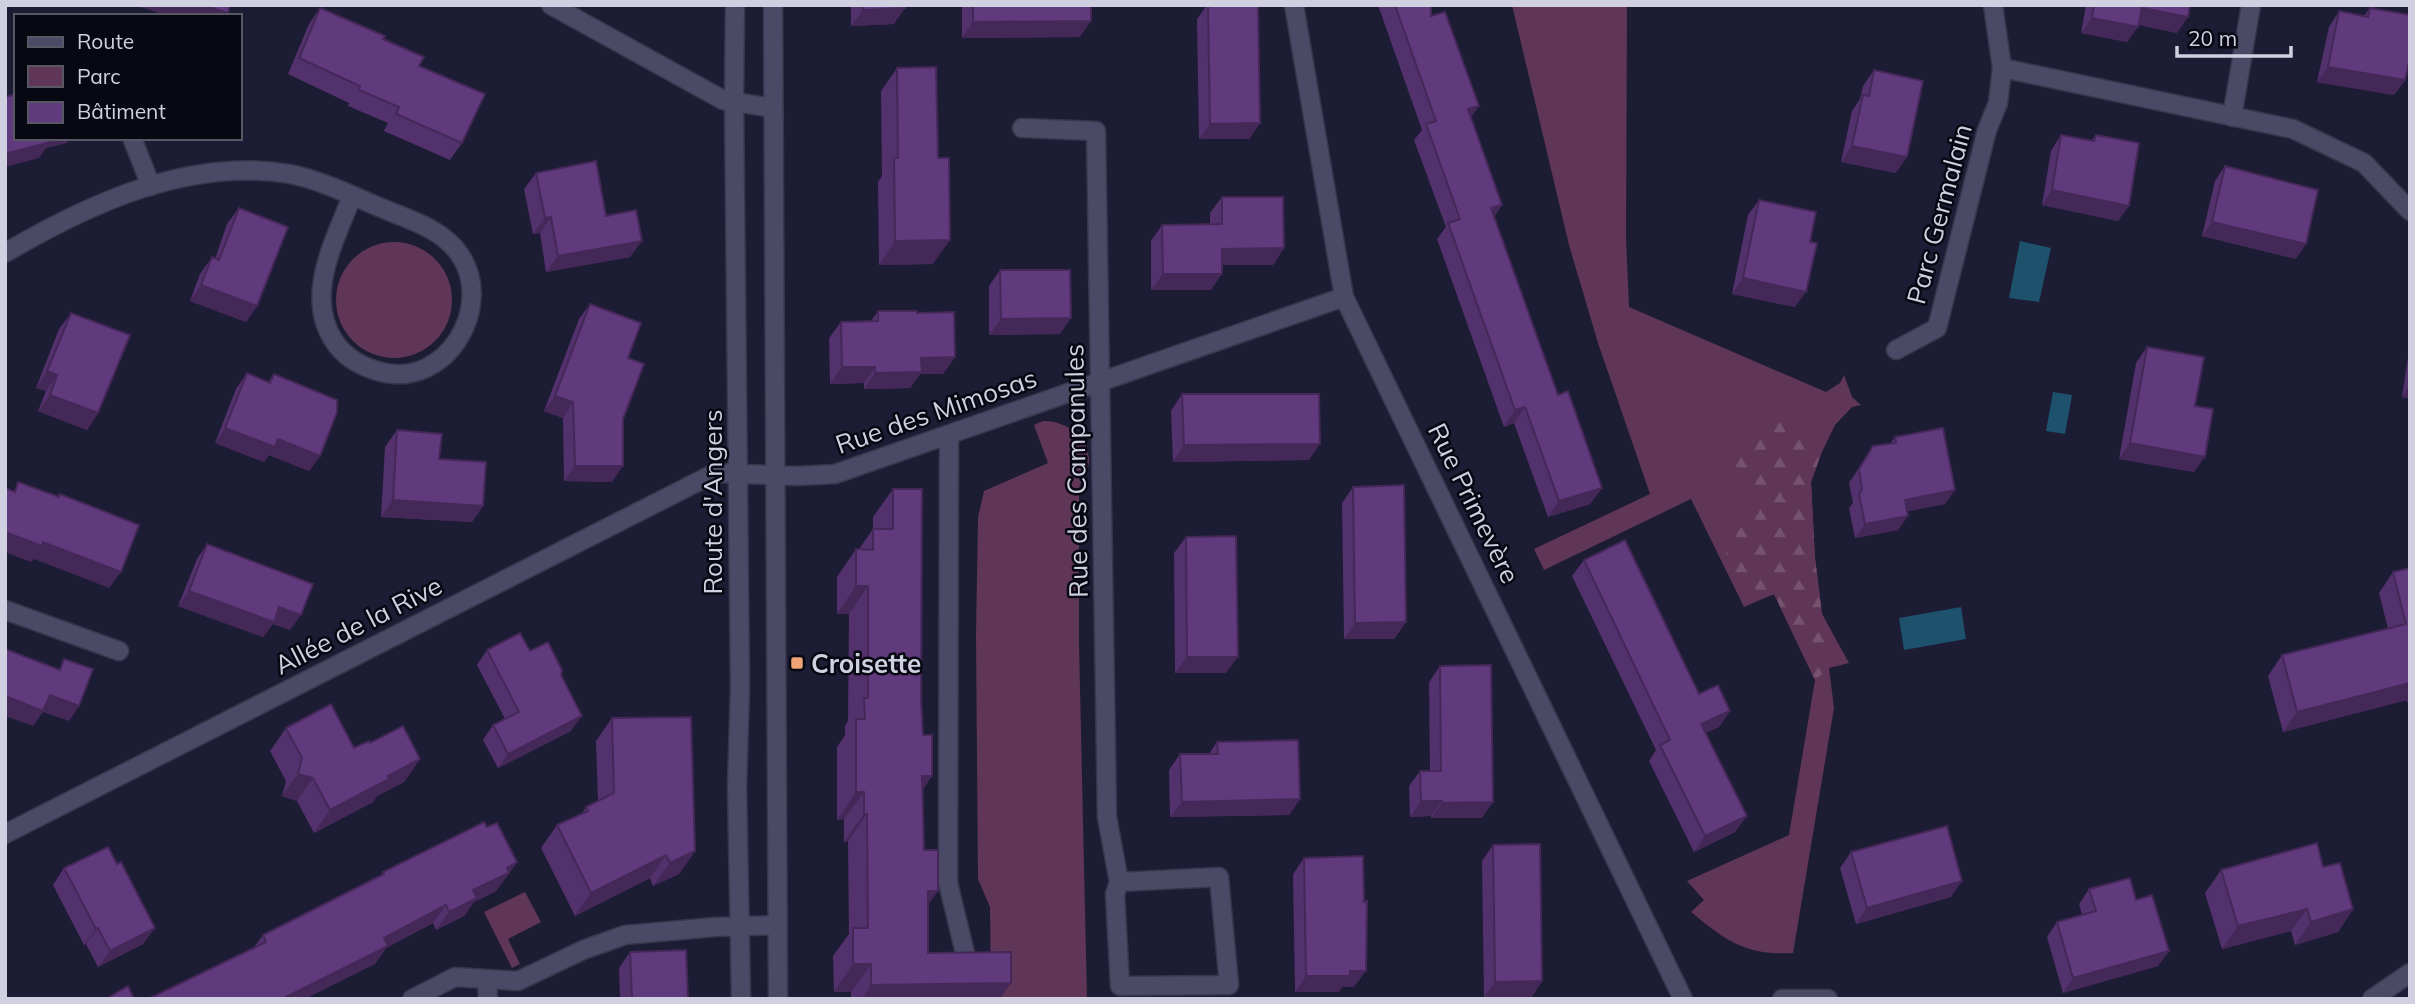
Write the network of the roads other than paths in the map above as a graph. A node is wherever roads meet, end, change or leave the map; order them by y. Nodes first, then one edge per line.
1 (551, 5) edge
2 (736, 5) edge
3 (773, 5) edge
4 (1294, 5) edge
5 (1993, 5) edge
6 (2251, 5) edge
7 (2002, 68) junction
8 (734, 101) junction
9 (773, 108) junction
10 (2232, 117) junction
11 (1022, 128) dead end
12 (133, 140) edge
13 (150, 186) junction
14 (352, 196) junction
15 (2410, 211) edge
16 (5, 253) edge
17 (1344, 297) junction
18 (1896, 350) dead end
19 (1101, 382) junction
20 (950, 435) junction
21 (738, 473) junction
22 (776, 475) junction
23 (5, 610) edge
24 (119, 651) dead end
25 (5, 834) edge
26 (1119, 882) junction
27 (777, 925) junction
28 (740, 926) junction
29 (965, 953) edge
30 (2410, 973) edge
31 (486, 980) junction
32 (412, 999) edge
33 (488, 999) edge
34 (741, 999) edge
35 (778, 999) edge
36 (1683, 999) edge
37 (1782, 999) edge
38 (1828, 999) edge
39 (2372, 999) edge

1 - 8 street
2 - 8 street, Route d'Angers
3 - 9 street
4 - 17 street, Rue Primevère
5 - 7 street, Parc Germalain
6 - 10 street
7 - 10 street
7 - 18 street, Parc Germalain
8 - 9 street
8 - 21 street, Route d'Angers
9 - 22 street
10 - 15 street
11 - 19 street, Rue des Campanules
12 - 13 street
13 - 14 street
13 - 16 street
14 - 14 street
17 - 19 street, Rue des Mimosas
17 - 36 street, Rue Primevère
19 - 20 street, Rue des Mimosas
19 - 26 street, Rue des Campanules
20 - 22 street, Rue des Mimosas
20 - 29 street
21 - 22 street, Rue des Mimosas
21 - 25 street, Allée de la Rive
21 - 28 street, Route d'Angers
22 - 27 street
23 - 24 street
26 - 26 street, Rue des Campanules
27 - 28 street
27 - 35 street
28 - 31 street
28 - 34 street, Route d'Angers
30 - 39 street
31 - 32 street
31 - 33 street
37 - 38 street

